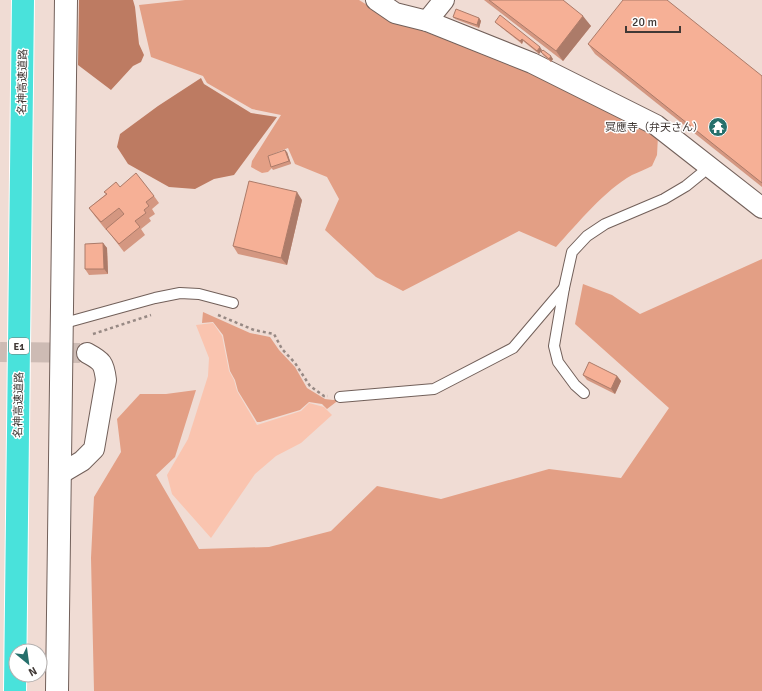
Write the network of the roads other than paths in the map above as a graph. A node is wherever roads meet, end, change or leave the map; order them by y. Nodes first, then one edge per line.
1 (23, 0) edge
2 (66, 0) edge
3 (376, 0) edge
4 (444, 0) edge
5 (427, 21) junction
6 (708, 166) junction
7 (762, 208) edge
8 (564, 288) junction
9 (233, 303) dead end
10 (62, 324) junction
11 (90, 344) road end
12 (584, 393) dead end
13 (340, 397) road end
14 (60, 474) junction
15 (15, 691) edge
16 (57, 691) edge

1 - 15 highway, 名神高速道路 / E1
2 - 10 street
3 - 5 street
4 - 5 street
5 - 6 street
6 - 7 street
6 - 8 lane
8 - 12 lane
8 - 13 lane
9 - 10 lane
10 - 14 street
11 - 14 street
14 - 16 street

